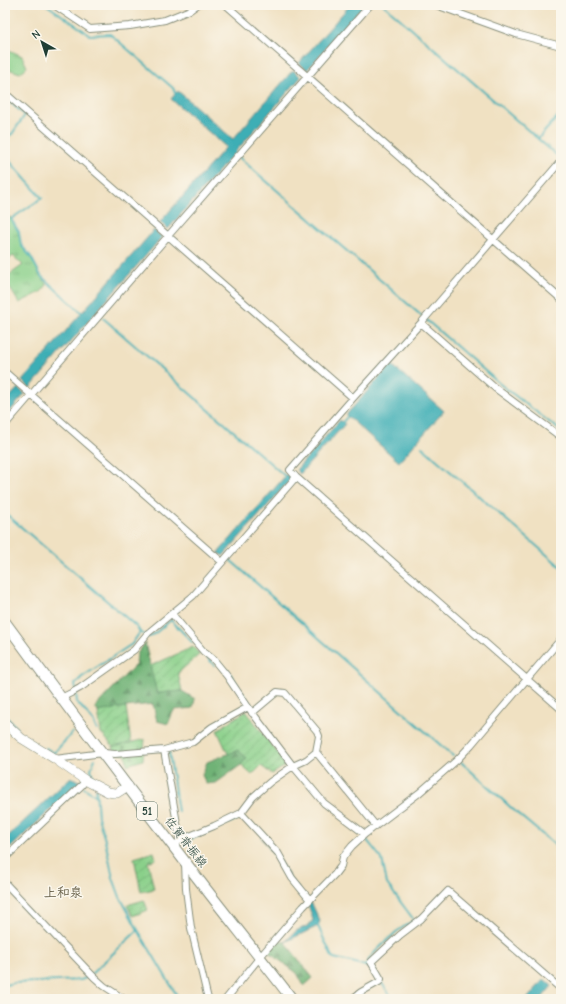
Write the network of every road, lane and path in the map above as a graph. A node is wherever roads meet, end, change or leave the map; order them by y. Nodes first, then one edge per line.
1 (54, 5) edge
2 (197, 5) edge
3 (226, 5) edge
4 (370, 5) edge
5 (436, 5) edge
6 (561, 46) edge
7 (308, 77) junction
8 (5, 93) edge
9 (561, 161) edge
10 (166, 234) junction
11 (493, 239) junction
12 (561, 299) edge
13 (421, 323) junction
14 (5, 372) edge
15 (32, 394) junction
16 (353, 398) junction
17 (5, 425) edge
18 (561, 437) edge
19 (295, 475) junction
20 (222, 562) junction
21 (172, 614) junction
22 (5, 622) edge
23 (561, 639) edge
24 (527, 679) junction
25 (61, 698) junction
26 (248, 707) junction
27 (561, 709) edge
28 (252, 713) junction
29 (5, 723) edge
30 (164, 750) junction
31 (316, 752) junction
32 (103, 753) junction
33 (54, 759) junction
34 (293, 766) junction
35 (92, 783) junction
36 (128, 786) junction
37 (242, 813) junction
38 (376, 826) junction
39 (365, 834) junction
40 (177, 843) junction
41 (5, 858) edge
42 (185, 861) junction
43 (5, 883) edge
44 (310, 900) junction
45 (260, 957) junction
46 (559, 987) edge
47 (124, 999) edge
48 (208, 999) edge
49 (226, 999) edge
50 (292, 999) edge
51 (352, 999) edge

1 - 2 street
3 - 7 street
4 - 7 street
5 - 6 street
7 - 10 street
7 - 11 street
8 - 10 street
9 - 11 street
10 - 15 street
10 - 16 street
11 - 12 street
11 - 13 street
13 - 16 street
13 - 18 street
14 - 15 street
15 - 17 street
15 - 20 street
16 - 19 street
19 - 20 street
19 - 24 street
20 - 21 street
21 - 25 street
21 - 26 street
22 - 25 main road, 佐賀脊振線 / 51
23 - 24 street
24 - 27 street
24 - 38 street
25 - 32 main road, 佐賀脊振線 / 51
26 - 28 street
26 - 30 street
28 - 31 street
28 - 34 street
29 - 33 street
30 - 32 street
30 - 40 street
31 - 34 street
31 - 38 street
32 - 33 street
32 - 36 main road, 佐賀脊振線 / 51
33 - 35 street
34 - 37 street
34 - 39 street
35 - 36 street
35 - 41 street
36 - 40 main road, 佐賀脊振線 / 51
37 - 40 street
37 - 44 street
38 - 39 street
39 - 44 street
40 - 42 main road, 佐賀脊振線 / 51
42 - 45 main road, 佐賀脊振線 / 51
42 - 48 street
43 - 47 street
44 - 45 street
45 - 49 street
45 - 50 main road, 佐賀脊振線 / 51
46 - 51 street

